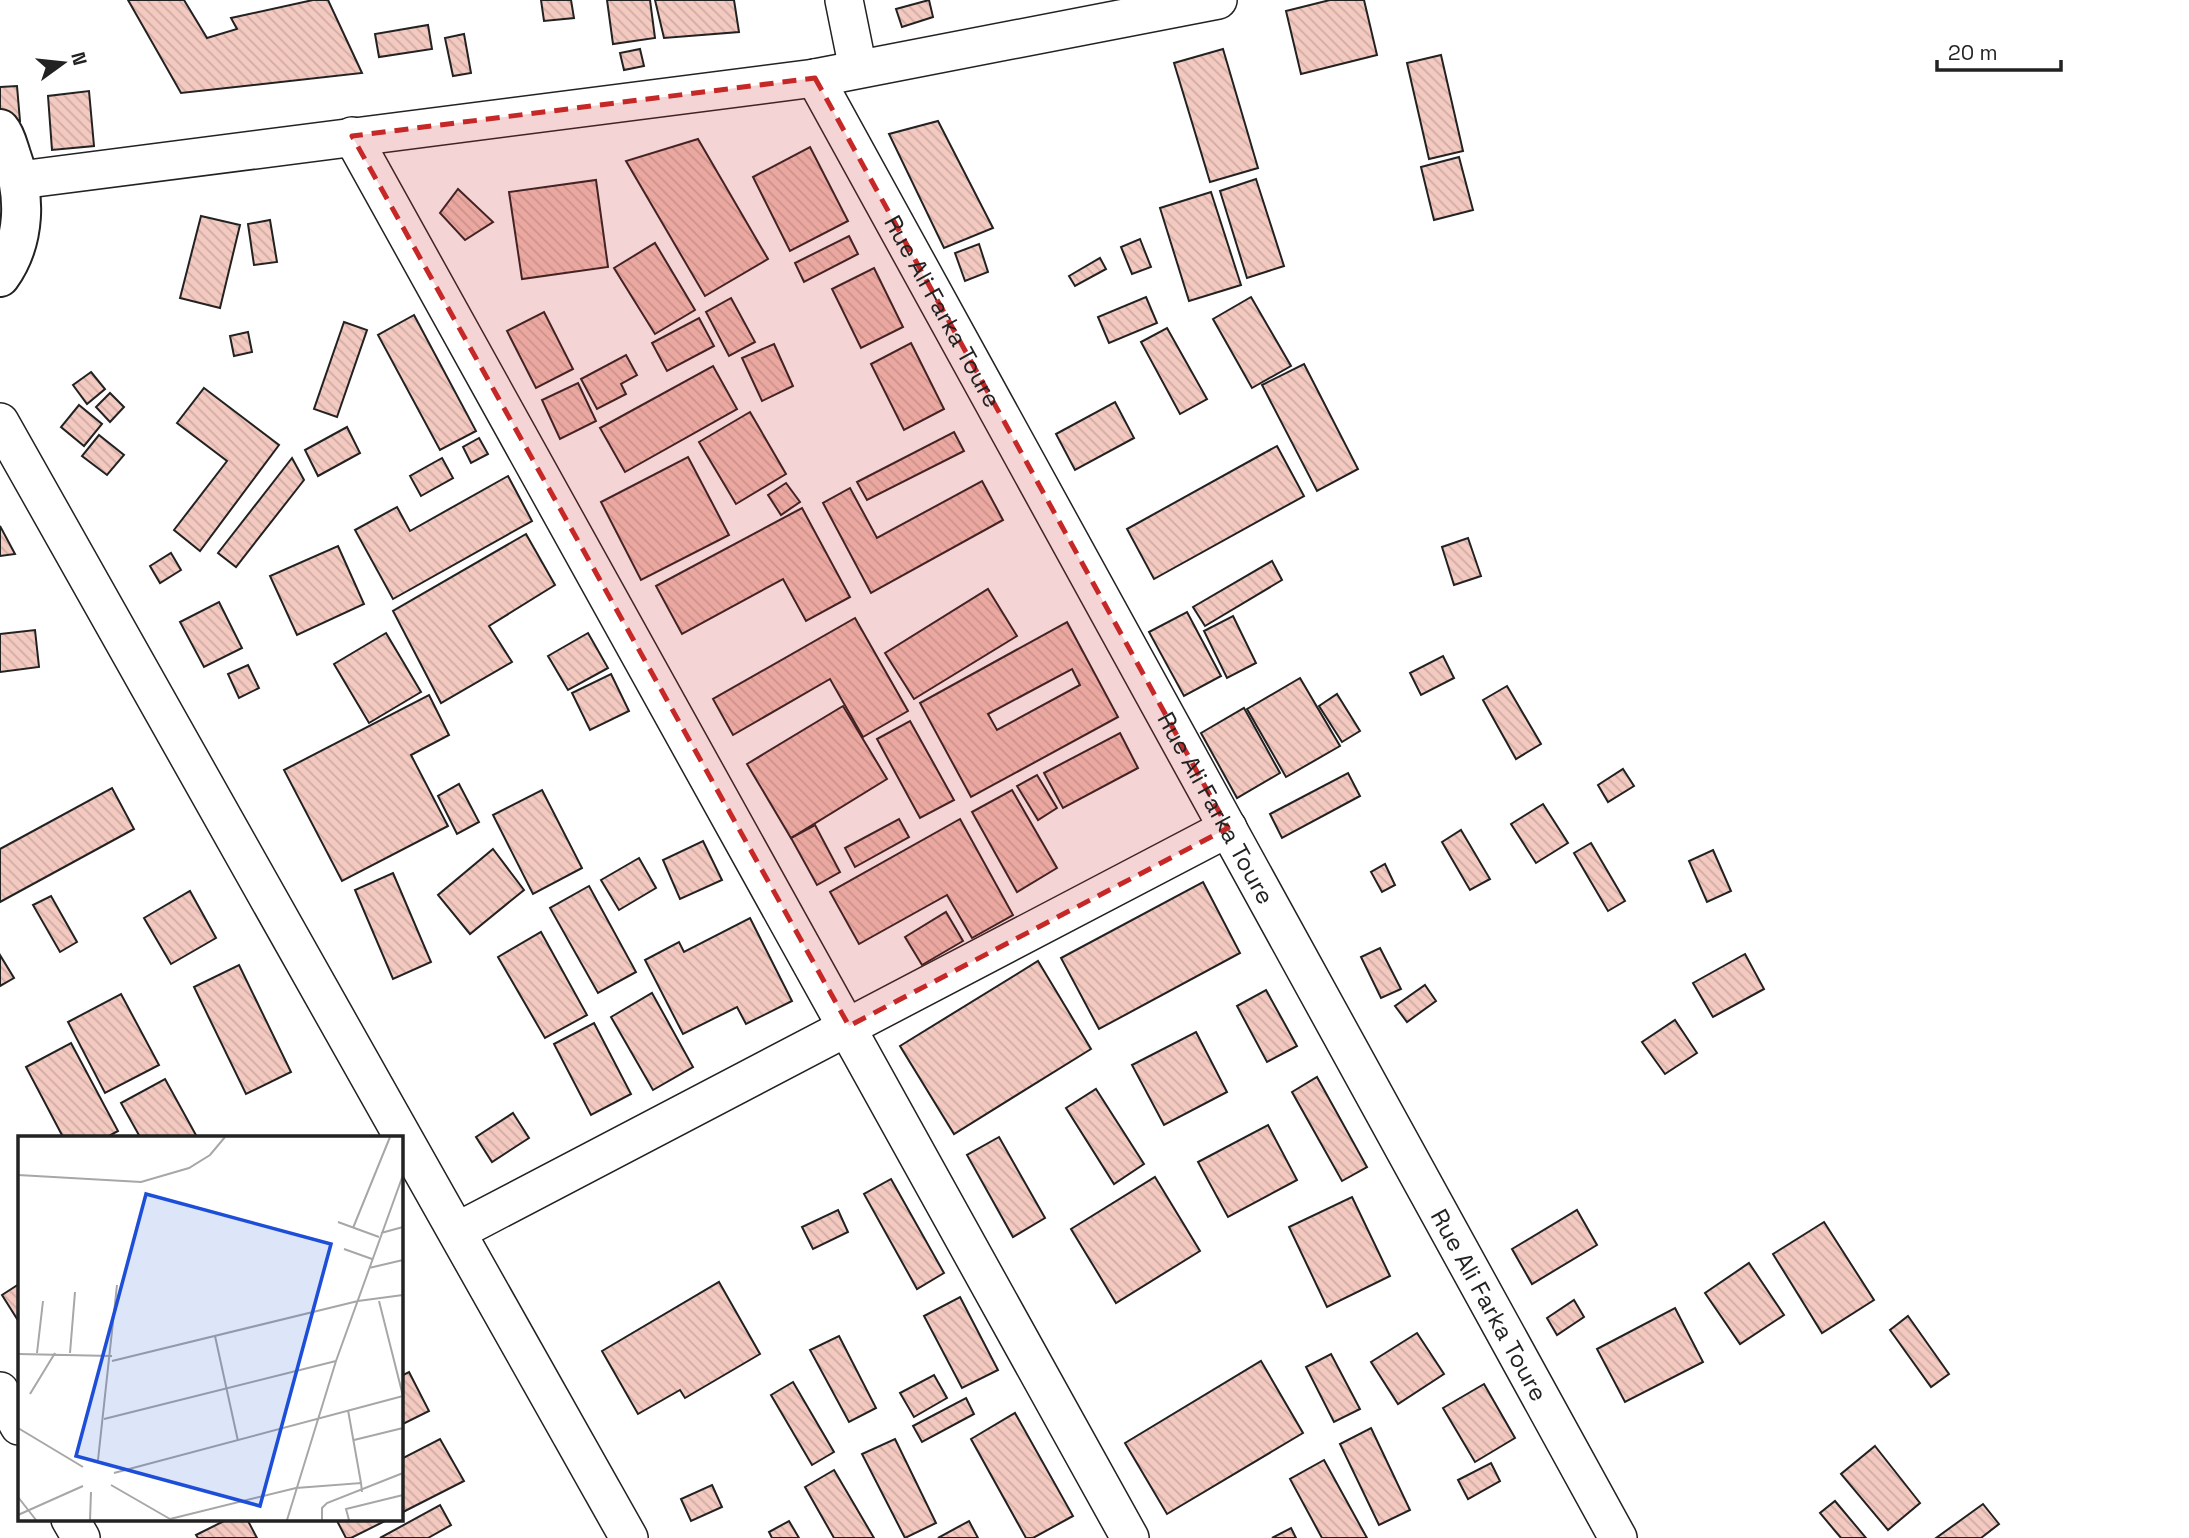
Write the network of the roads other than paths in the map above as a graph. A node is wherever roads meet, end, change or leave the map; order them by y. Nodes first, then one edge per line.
1 (844, 0) edge
2 (1218, 0) edge
3 (858, 69) junction
4 (815, 78) junction
5 (0, 130) edge
6 (352, 136) junction
7 (20, 180) junction
8 (0, 277) edge
9 (0, 422) edge
10 (1228, 828) junction
11 (849, 1026) junction
12 (458, 1231) junction
13 (0, 1391) edge
14 (18, 1424) edge
15 (71, 1520) edge
16 (81, 1538) edge
17 (629, 1538) edge
18 (1130, 1538) edge
19 (1619, 1538) edge

1 - 3 street
2 - 3 street
3 - 4 street
4 - 6 street
4 - 10 street, Rue Ali Farka Toure
5 - 7 street
6 - 7 street
6 - 11 street
7 - 8 street
9 - 12 street
10 - 11 street
10 - 19 street, Rue Ali Farka Toure
11 - 12 street
11 - 18 street
12 - 17 street
13 - 14 street
15 - 16 street

